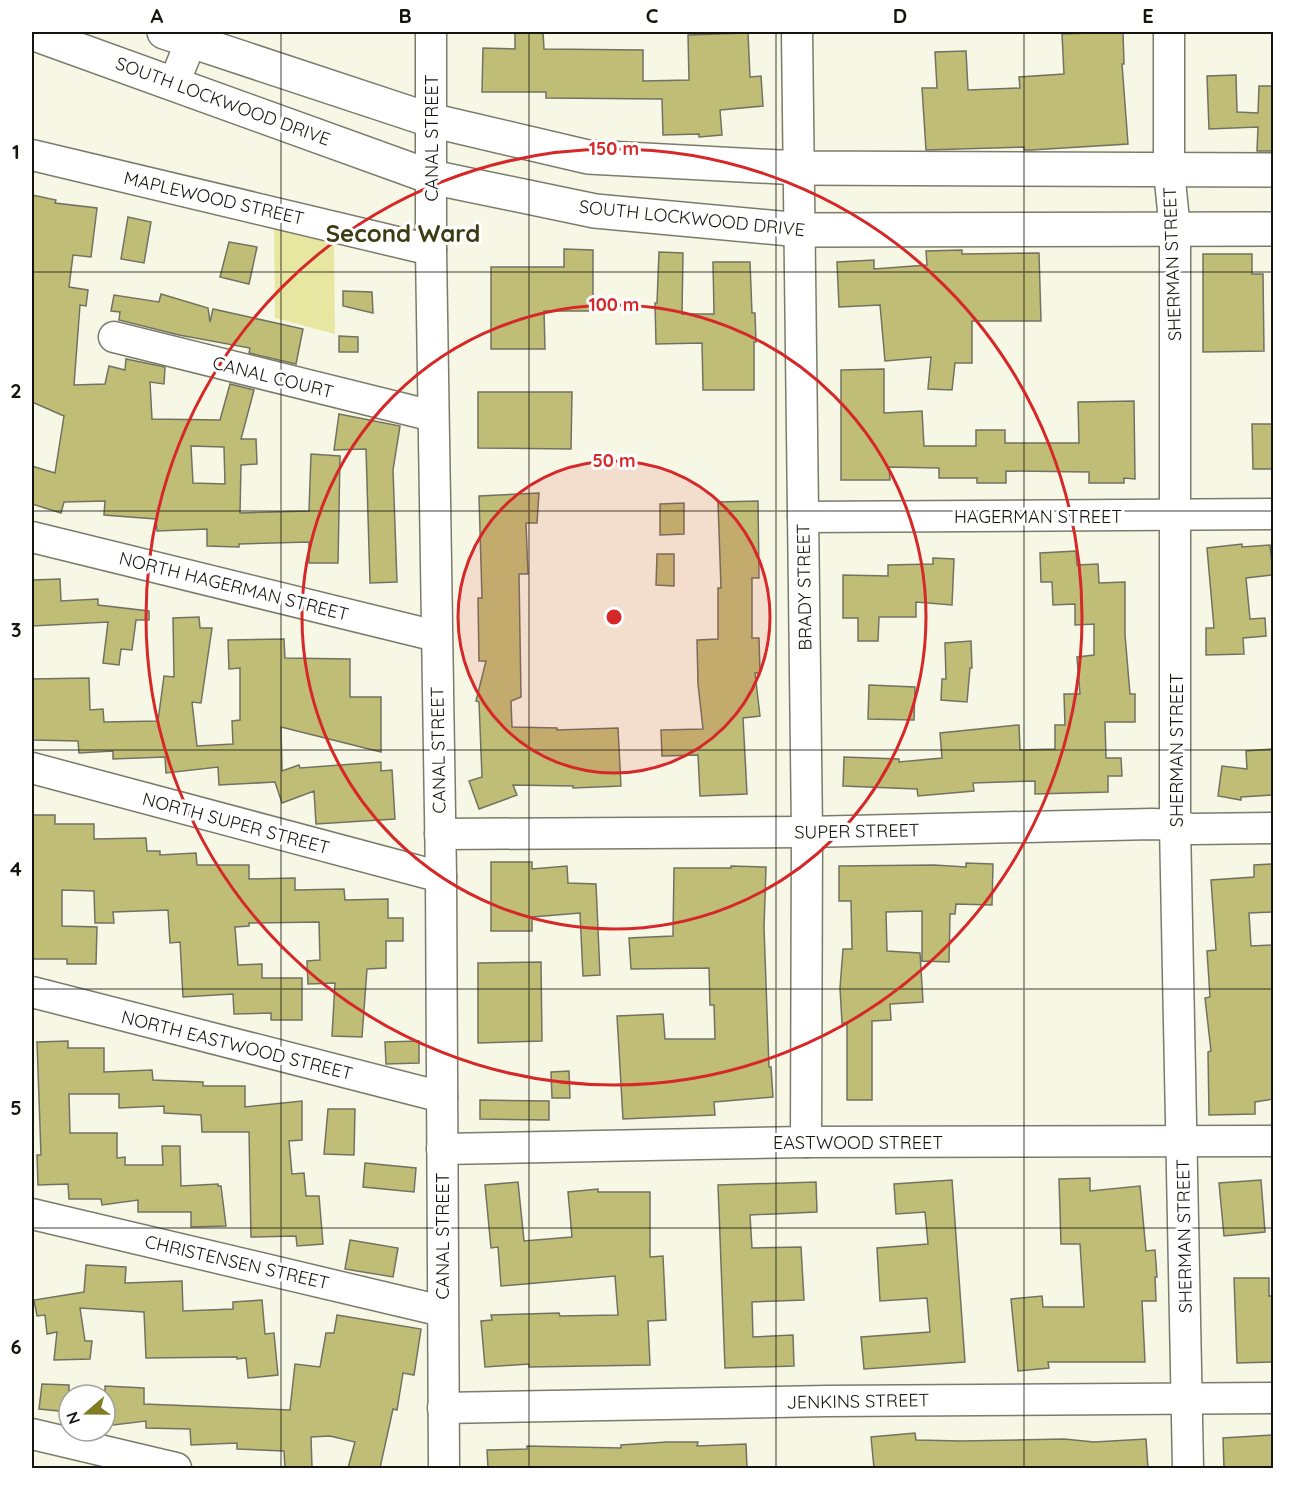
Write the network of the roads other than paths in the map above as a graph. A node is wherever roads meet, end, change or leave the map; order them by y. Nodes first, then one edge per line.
1 (431, 32) edge
2 (797, 32) edge
3 (1169, 32) edge
4 (32, 33) edge
5 (182, 35) edge
6 (174, 83) junction
7 (430, 120) junction
8 (32, 155) edge
9 (799, 168) junction
10 (1274, 170) edge
11 (1169, 171) junction
12 (431, 177) junction
13 (1274, 229) edge
14 (801, 230) junction
15 (1175, 230) junction
16 (431, 250) junction
17 (114, 337) dead end
18 (433, 416) junction
19 (1274, 514) edge
20 (1176, 515) junction
21 (803, 518) junction
22 (32, 537) edge
23 (436, 636) junction
24 (32, 768) edge
25 (1175, 825) junction
26 (1274, 828) edge
27 (807, 832) junction
28 (440, 834) junction
29 (441, 877) junction
30 (32, 992) edge
31 (442, 1097) junction
32 (1274, 1141) edge
33 (806, 1142) junction
34 (1182, 1142) junction
35 (442, 1149) junction
36 (32, 1214) edge
37 (442, 1311) junction
38 (1187, 1398) junction
39 (1274, 1398) edge
40 (443, 1408) junction
41 (32, 1434) edge
42 (176, 1468) edge
43 (444, 1468) edge
44 (1188, 1468) edge

1 - 7 street, CANAL STREET
2 - 9 street, BRADY STREET
3 - 11 street, SHERMAN STREET
4 - 6 main road, SOUTH LOCKWOOD DRIVE
5 - 6 street
5 - 7 main road
6 - 12 main road, SOUTH LOCKWOOD DRIVE
7 - 9 main road
7 - 12 street, CANAL STREET
8 - 16 street, MAPLEWOOD STREET
9 - 11 main road
9 - 14 street, BRADY STREET
10 - 11 main road
11 - 15 street, SHERMAN STREET
12 - 14 main road, SOUTH LOCKWOOD DRIVE
12 - 16 street, CANAL STREET
13 - 15 main road, SOUTH LOCKWOOD DRIVE
14 - 15 main road, SOUTH LOCKWOOD DRIVE
14 - 21 street, BRADY STREET
15 - 20 street, SHERMAN STREET
16 - 18 street, CANAL STREET
17 - 18 street, CANAL COURT
18 - 23 street, CANAL STREET
19 - 20 street, HAGERMAN STREET
20 - 21 street, HAGERMAN STREET
20 - 25 street, SHERMAN STREET
21 - 27 street, BRADY STREET
22 - 23 street, NORTH HAGERMAN STREET
23 - 28 street, CANAL STREET
24 - 29 street, NORTH SUPER STREET
25 - 26 street, SUPER STREET
25 - 27 street, SUPER STREET
25 - 34 street, SHERMAN STREET
27 - 28 street, SUPER STREET
27 - 33 street, BRADY STREET
28 - 29 street, CANAL STREET
29 - 31 street, CANAL STREET
30 - 31 street, NORTH EASTWOOD STREET
31 - 35 street, CANAL STREET
32 - 34 street, EASTWOOD STREET
33 - 34 street, EASTWOOD STREET
33 - 35 street, EASTWOOD STREET
34 - 38 street, SHERMAN STREET
35 - 37 street, CANAL STREET
36 - 37 street, CHRISTENSEN STREET
37 - 40 street, CANAL STREET
38 - 39 street, JENKINS STREET
38 - 40 street, JENKINS STREET
38 - 44 street, SHERMAN STREET
40 - 43 street, CANAL STREET
41 - 42 street

